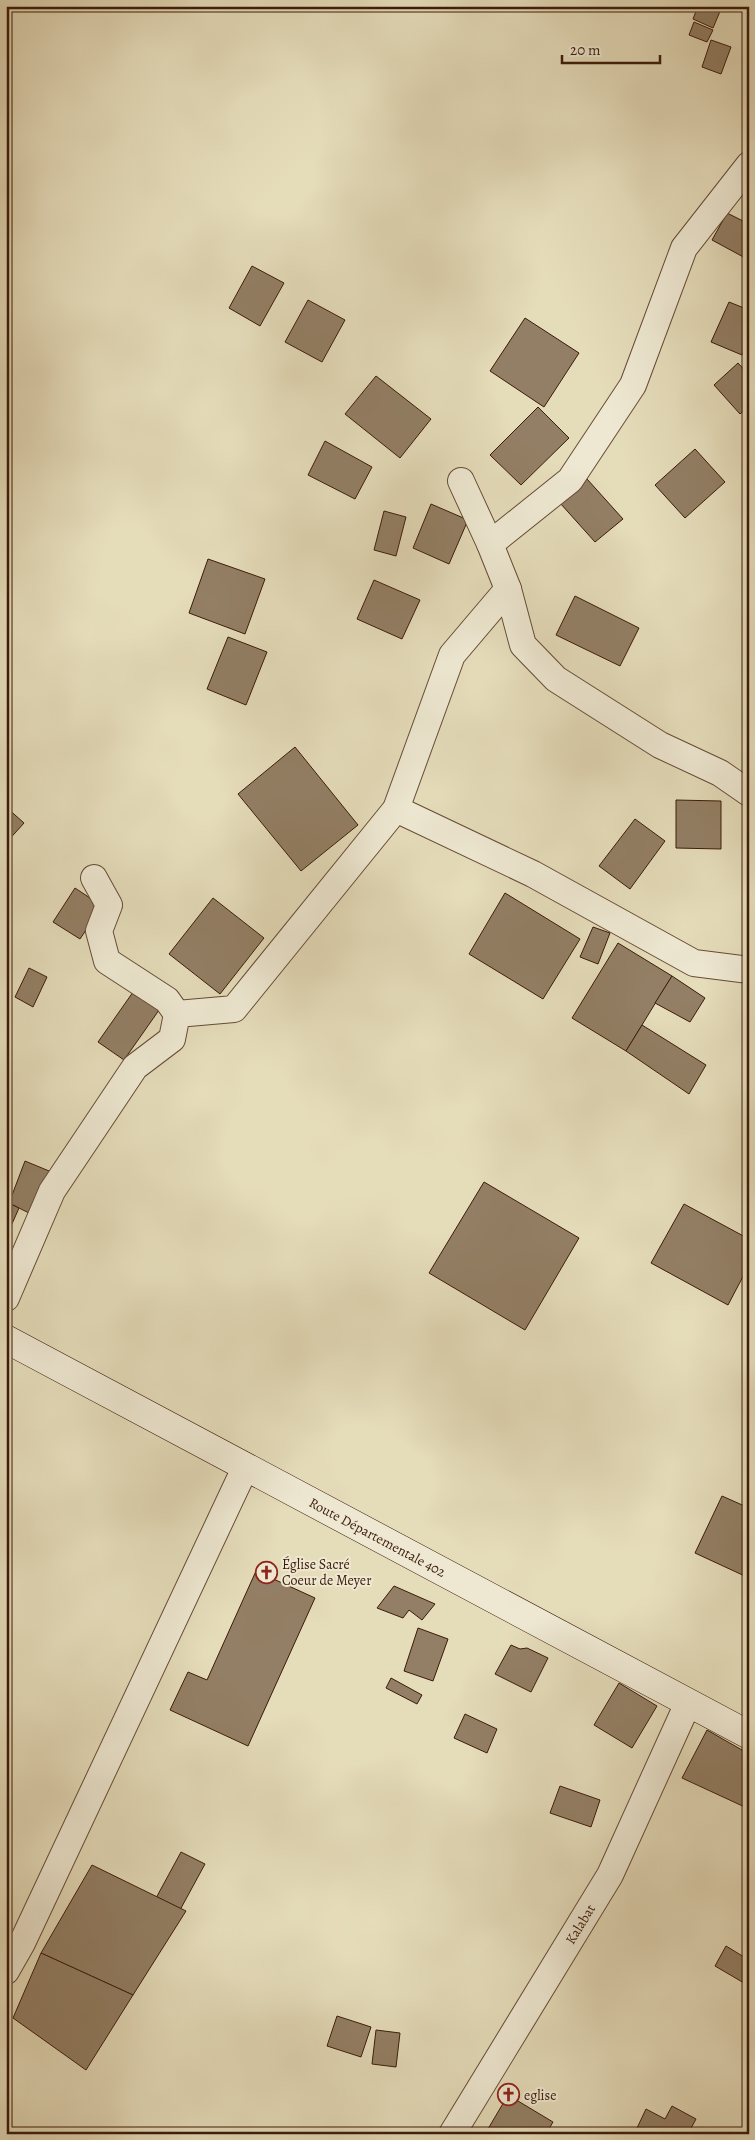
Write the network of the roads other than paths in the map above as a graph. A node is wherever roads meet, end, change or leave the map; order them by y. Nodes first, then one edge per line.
1 (749, 165) edge
2 (461, 481) dead end
3 (490, 544) junction
4 (508, 589) junction
5 (749, 793) edge
6 (396, 809) junction
7 (94, 878) dead end
8 (749, 970) edge
9 (177, 1014) junction
10 (6, 1298) edge
11 (6, 1339) edge
12 (245, 1468) junction
13 (688, 1703) junction
14 (749, 1735) edge
15 (6, 1971) edge
16 (452, 2134) edge

1 - 3 street
2 - 3 street
3 - 4 street
4 - 5 street
4 - 6 street
6 - 8 street
6 - 9 street
7 - 9 street
9 - 10 street
11 - 12 main road, Route Départementale 402
12 - 13 main road, Route Départementale 402
12 - 15 street
13 - 14 main road, Route Départementale 402
13 - 16 street, Kalabat

